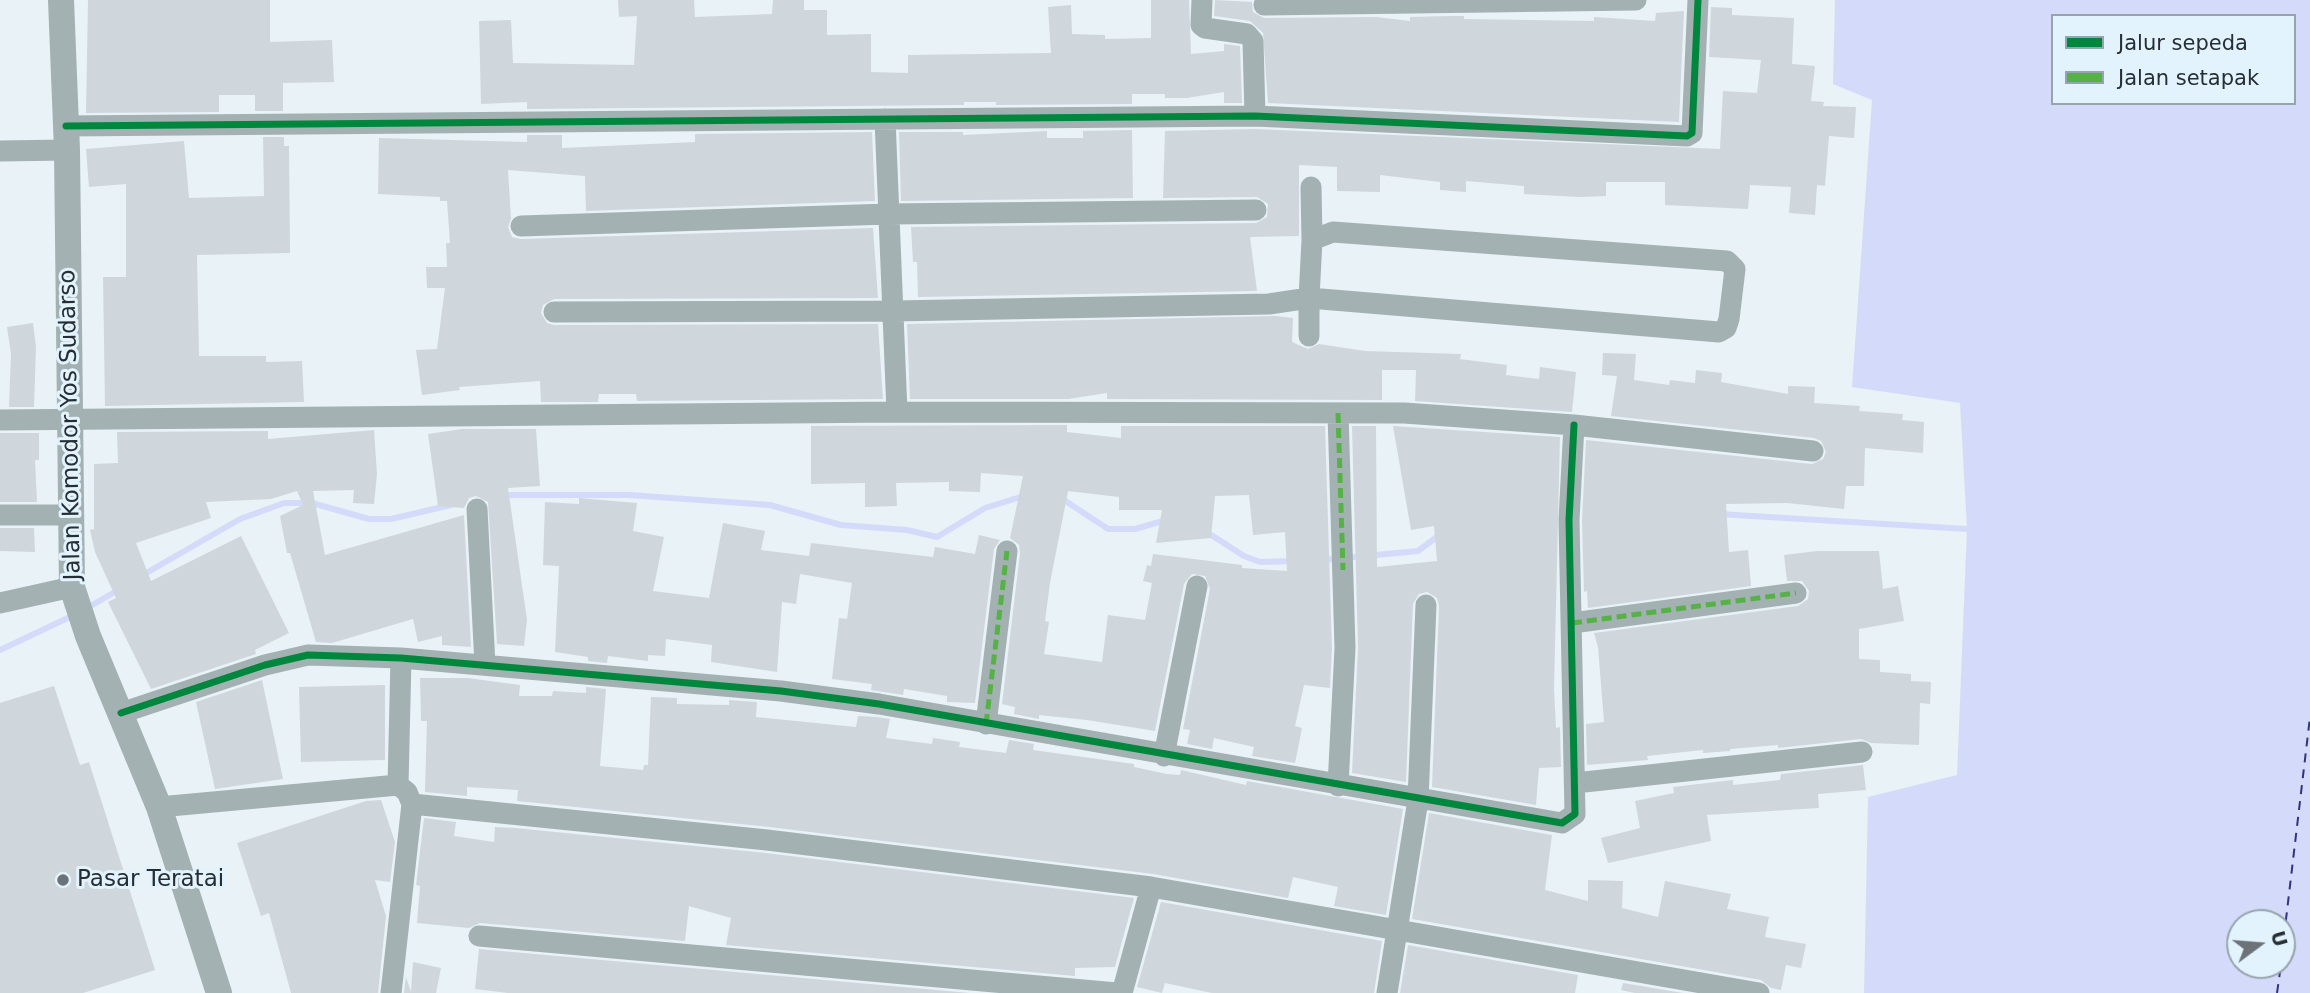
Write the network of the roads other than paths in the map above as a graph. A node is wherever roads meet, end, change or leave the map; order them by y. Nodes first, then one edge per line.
1 (61, 0) edge
2 (1202, 0) edge
3 (1636, 0) edge
4 (1698, 0) edge
5 (1264, 5) dead end
6 (1255, 116) junction
7 (885, 119) junction
8 (67, 138) junction
9 (0, 150) edge
10 (1311, 187) dead end
11 (1256, 210) dead end
12 (888, 214) junction
13 (521, 226) dead end
14 (1312, 240) junction
15 (1308, 298) junction
16 (895, 311) junction
17 (554, 312) dead end
18 (1309, 336) dead end
19 (897, 412) junction
20 (1338, 414) junction
21 (0, 420) edge
22 (72, 421) junction
23 (1574, 425) junction
24 (1812, 451) dead end
25 (477, 509) dead end
26 (0, 515) edge
27 (73, 515) junction
28 (1007, 551) dead end
29 (1197, 586) dead end
30 (74, 591) junction
31 (1796, 593) dead end
32 (0, 603) edge
33 (1426, 606) dead end
34 (1572, 623) junction
35 (401, 658) junction
36 (485, 665) junction
37 (121, 713) junction
38 (986, 724) junction
39 (1862, 752) dead end
40 (1164, 756) junction
41 (1575, 783) junction
42 (398, 785) junction
43 (1338, 786) junction
44 (1418, 800) junction
45 (412, 804) junction
46 (159, 807) junction
47 (1151, 887) junction
48 (1395, 932) junction
49 (480, 936) dead end
50 (213, 992) edge
51 (391, 993) edge
52 (1119, 993) edge
53 (1387, 993) edge
54 (1759, 993) edge

1 - 8 street, Jalan Komodor Yos Sudarso
2 - 6 street
3 - 5 street
4 - 6 street
6 - 7 street
7 - 8 street
7 - 12 street
8 - 9 street
8 - 22 street, Jalan Komodor Yos Sudarso
10 - 14 street
11 - 12 street
12 - 13 street
12 - 16 street
14 - 15 street
14 - 15 street
15 - 16 street
15 - 18 street
16 - 17 street
16 - 19 street
19 - 20 street
19 - 22 street
20 - 23 street
20 - 43 street
21 - 22 street
22 - 27 street, Jalan Komodor Yos Sudarso
23 - 24 street
23 - 34 street
25 - 36 street
26 - 27 street
27 - 30 street, Jalan Komodor Yos Sudarso
28 - 38 street
29 - 40 street
30 - 32 street
30 - 37 street, Jalan Komodor Yos Sudarso
31 - 34 street
33 - 44 street
34 - 41 street
35 - 36 street
35 - 37 street
35 - 42 street
36 - 38 street
37 - 46 street, Jalan Komodor Yos Sudarso
38 - 40 street
39 - 41 street
40 - 43 street
41 - 44 street
42 - 45 street
42 - 46 street
43 - 44 street
44 - 48 street
45 - 47 street
45 - 51 street
46 - 50 street, Jalan Komodor Yos Sudarso
47 - 48 street
47 - 52 street
48 - 53 street
48 - 54 street
49 - 52 street

